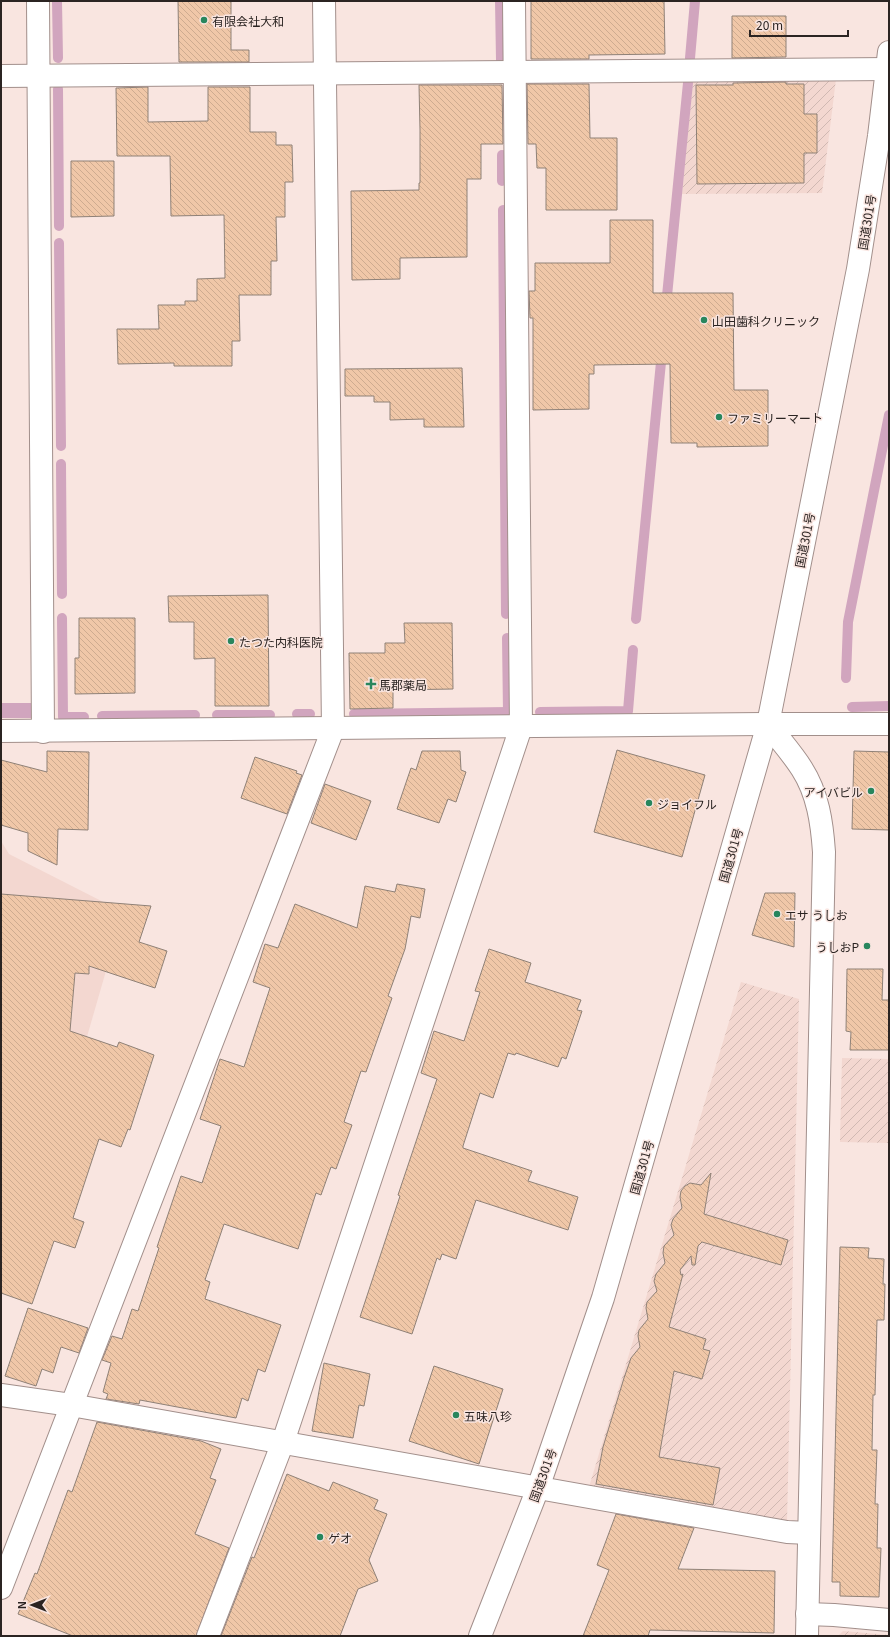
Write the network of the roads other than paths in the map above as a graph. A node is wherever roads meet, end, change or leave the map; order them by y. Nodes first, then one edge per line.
1 (38, 1) edge
2 (324, 1) edge
3 (514, 1) edge
4 (888, 63) edge
5 (515, 72) junction
6 (325, 73) junction
7 (1, 76) edge
8 (39, 76) junction
9 (768, 724) junction
10 (889, 724) edge
11 (521, 727) junction
12 (332, 729) junction
13 (1, 731) edge
14 (44, 732) junction
15 (1, 1395) edge
16 (71, 1405) junction
17 (283, 1442) junction
18 (538, 1488) junction
19 (809, 1533) junction
20 (1, 1588) edge
21 (808, 1614) junction
22 (889, 1620) edge
23 (208, 1636) edge
24 (480, 1636) edge
25 (807, 1636) edge

1 - 8 main road
2 - 6 main road
3 - 5 main road
4 - 5 main road
4 - 9 main road, 国道301号
5 - 6 main road
5 - 11 main road
6 - 8 main road
6 - 12 main road
7 - 8 main road
8 - 14 main road
9 - 10 main road
9 - 11 main road
9 - 18 main road, 国道301号
9 - 19 main road
11 - 12 main road
11 - 17 main road
12 - 14 main road
12 - 16 main road
13 - 14 main road
15 - 16 main road
16 - 17 main road
16 - 20 main road
17 - 18 main road
17 - 23 main road
18 - 19 main road
18 - 24 main road, 国道301号
19 - 21 main road
21 - 22 main road
21 - 25 main road

